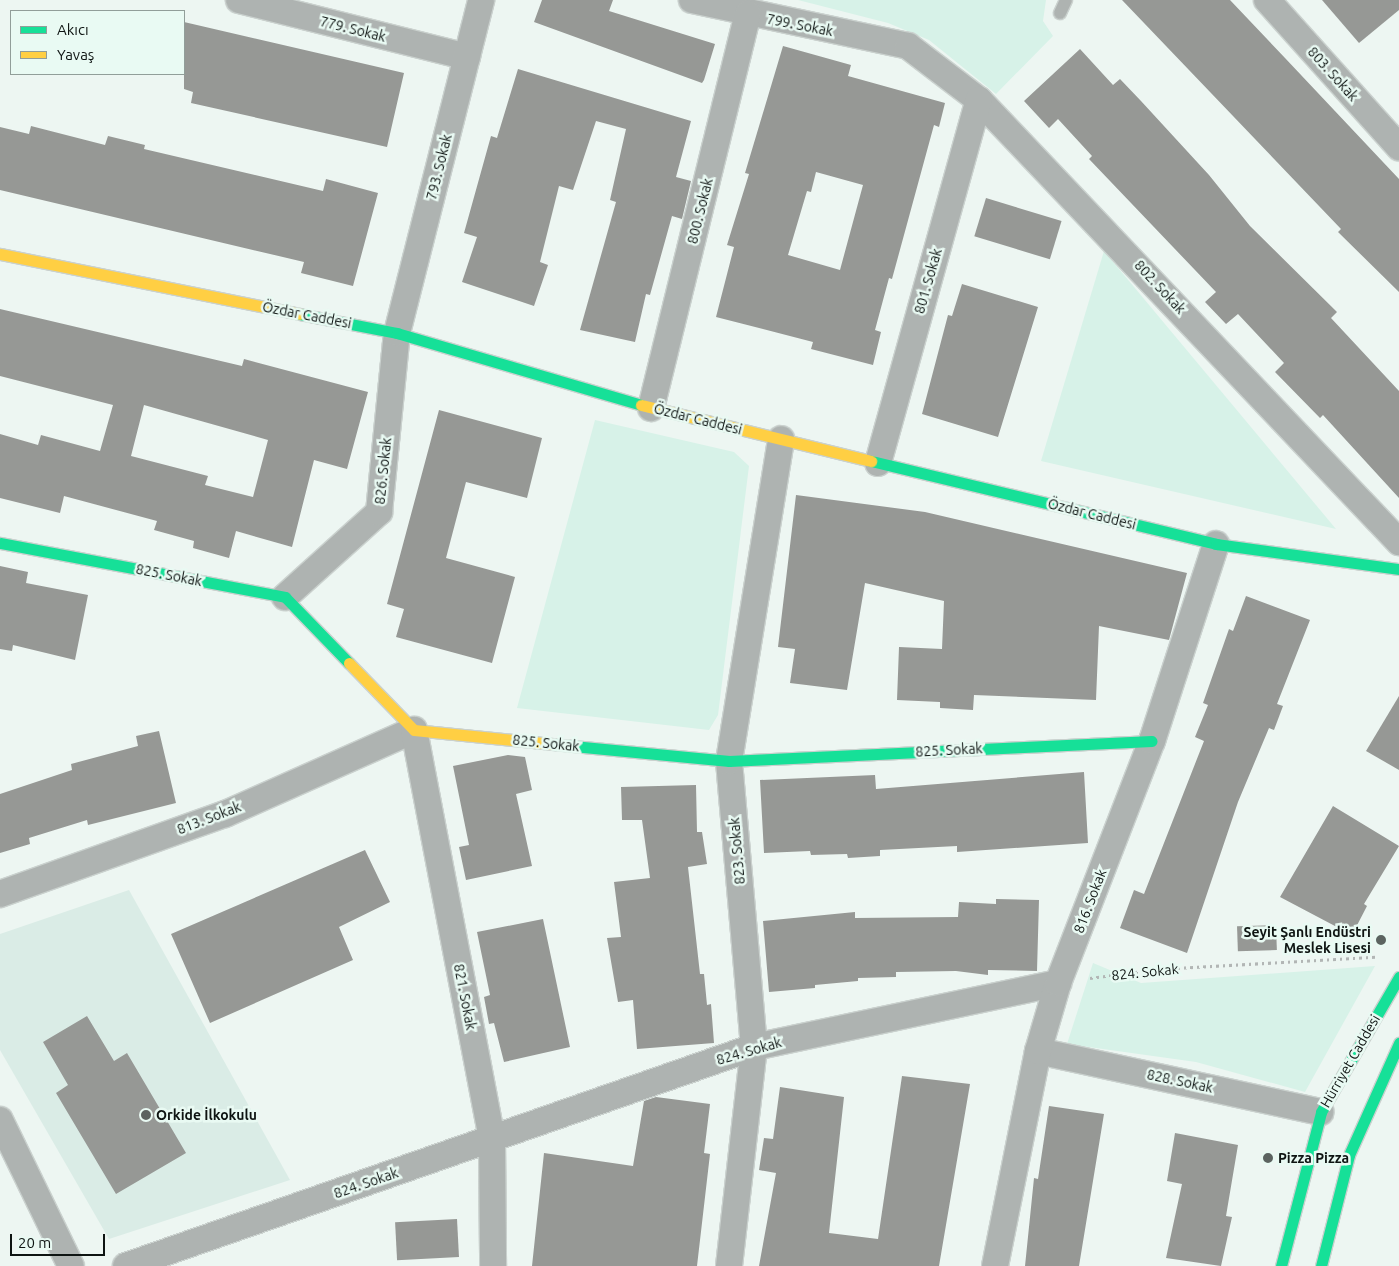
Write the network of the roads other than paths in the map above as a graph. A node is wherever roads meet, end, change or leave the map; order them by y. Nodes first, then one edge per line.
1 (239, 0) edge
2 (481, 0) edge
3 (692, 0) edge
4 (1066, 0) edge
5 (1267, 0) edge
6 (1060, 12) dead end
7 (748, 14) junction
8 (908, 46) joint
9 (467, 57) junction
10 (979, 100) junction
11 (1399, 147) edge
12 (0, 254) edge
13 (397, 333) junction
14 (652, 408) junction
15 (781, 439) junction
16 (878, 463) junction
17 (1399, 542) edge
18 (0, 543) edge
19 (1216, 544) junction
20 (1399, 569) edge
21 (285, 597) junction
22 (414, 730) junction
23 (1152, 741) junction
24 (729, 761) junction
25 (0, 894) edge
26 (1399, 977) edge
27 (1058, 983) junction
28 (1399, 1043) edge
29 (754, 1047) junction
30 (1038, 1051) junction
31 (1321, 1112) junction
32 (0, 1120) edge
33 (492, 1139) junction
34 (71, 1266) edge
35 (126, 1266) edge
36 (493, 1266) edge
37 (729, 1266) edge
38 (995, 1266) edge
39 (1282, 1266) edge
40 (1321, 1266) edge

1 - 9 street, 779. Sokak
2 - 9 street, 793. Sokak
3 - 7 street, 799. Sokak
4 - 6 lane
5 - 11 street, 803. Sokak
7 - 8 street, 799. Sokak
7 - 14 street, 800. Sokak
8 - 10 street, 802. Sokak
9 - 13 street, 793. Sokak
10 - 16 street, 801. Sokak
10 - 17 street, 802. Sokak
12 - 13 main road, Özdar Caddesi
13 - 14 main road, Özdar Caddesi
13 - 21 street, 826. Sokak
14 - 15 main road, Özdar Caddesi
15 - 16 main road, Özdar Caddesi
15 - 24 street, 823. Sokak
16 - 19 main road, Özdar Caddesi
18 - 21 main road, 825. Sokak
19 - 20 main road, Özdar Caddesi
19 - 23 street, 816. Sokak
21 - 22 main road
22 - 24 main road, 825. Sokak
22 - 25 street, 813. Sokak
22 - 33 street, 821. Sokak
23 - 24 main road, 825. Sokak
23 - 27 street, 816. Sokak
24 - 29 street, 823. Sokak
26 - 31 main road, Hürriyet Caddesi
27 - 29 street, 824. Sokak
27 - 30 street, 816. Sokak
28 - 40 main road
29 - 33 street, 824. Sokak
29 - 37 street, 823. Sokak
30 - 31 street, 828. Sokak
30 - 38 street, 816. Sokak
31 - 39 main road, Hürriyet Caddesi
32 - 34 street
33 - 35 street, 824. Sokak
33 - 36 street, 821. Sokak

